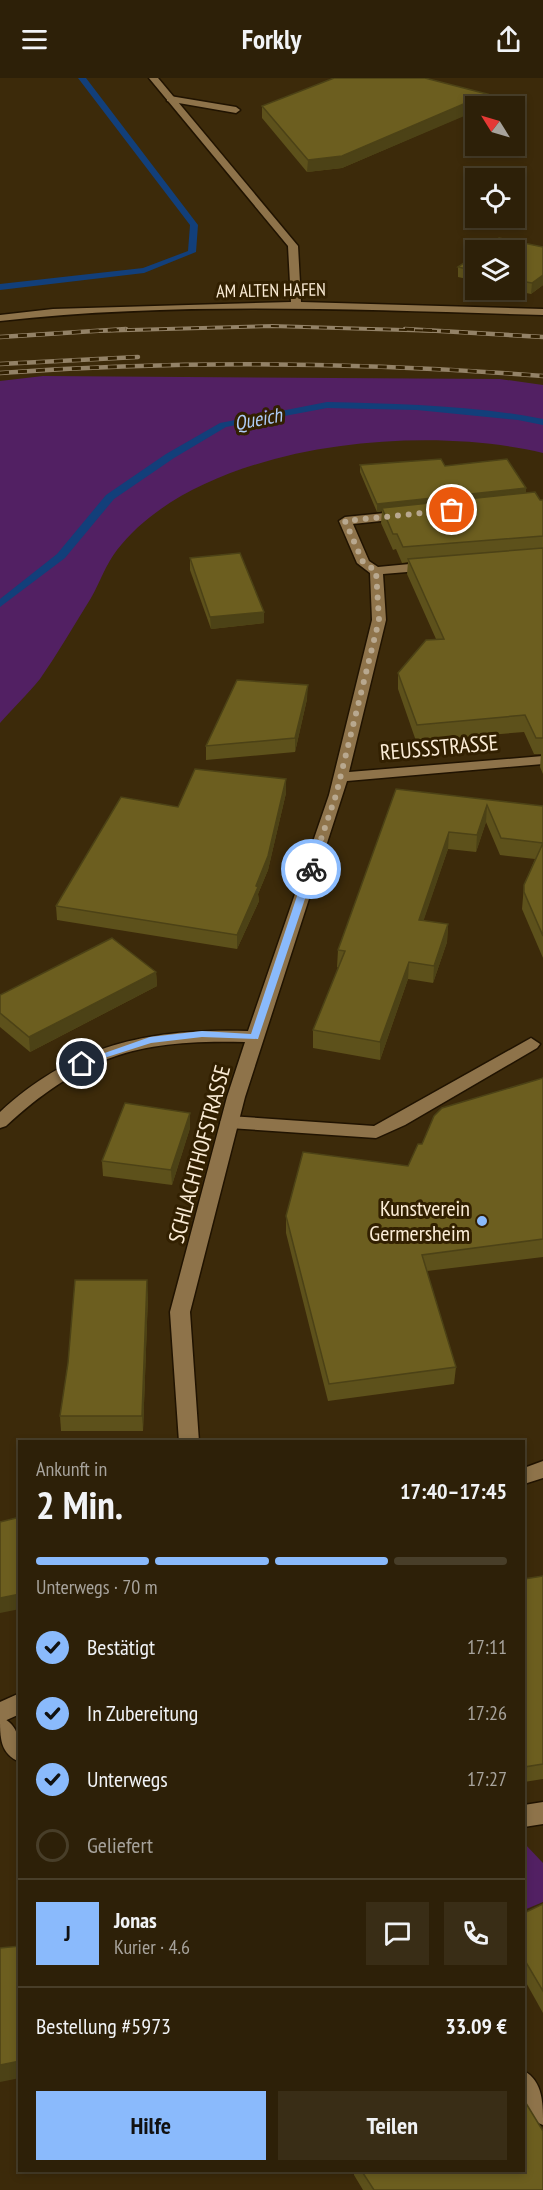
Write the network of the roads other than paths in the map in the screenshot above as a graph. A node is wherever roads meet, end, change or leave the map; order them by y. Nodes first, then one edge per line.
1 (153, 78) edge
2 (170, 99) junction
3 (236, 110) dead end
4 (296, 305) junction
5 (543, 312) edge
6 (0, 318) edge
7 (424, 513) edge
8 (448, 565) edge
9 (376, 571) junction
10 (543, 760) edge
11 (339, 777) junction
12 (254, 1037) junction
13 (531, 1044) dead end
14 (0, 1122) edge
15 (229, 1122) junction
16 (189, 1440) edge
17 (543, 1469) edge
18 (525, 1476) edge
19 (18, 1704) edge
20 (0, 1713) edge
21 (0, 1727) edge
22 (18, 1750) edge
23 (543, 1813) edge
24 (525, 1816) edge
25 (525, 2085) edge
26 (543, 2112) edge

1 - 2 street
2 - 3 street
2 - 4 street
4 - 5 street, AM ALTEN HAFEN
4 - 6 street, AM ALTEN HAFEN
7 - 9 street
8 - 9 street
9 - 11 street, SCHLACHTHOFSTRASSE
10 - 11 street, REUSSSTRASSE
11 - 12 street, SCHLACHTHOFSTRASSE
12 - 14 street
12 - 15 street, SCHLACHTHOFSTRASSE
13 - 15 street
15 - 16 street, SCHLACHTHOFSTRASSE
17 - 18 street
19 - 20 street
21 - 22 street
23 - 24 street
25 - 26 street

